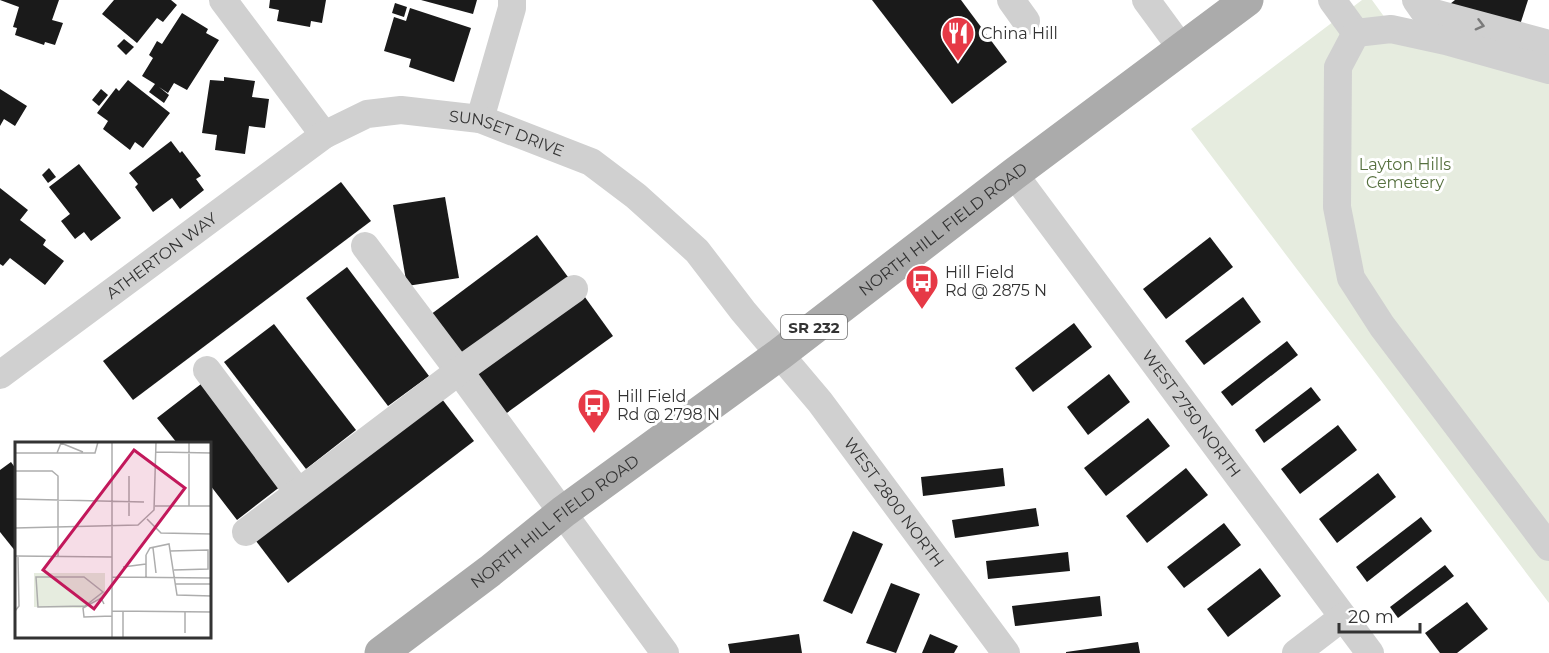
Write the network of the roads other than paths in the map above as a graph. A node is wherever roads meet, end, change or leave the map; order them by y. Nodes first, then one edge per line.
1 (223, 0) edge
2 (512, 0) edge
3 (1146, 0) edge
4 (1246, 0) edge
5 (1332, 0) edge
6 (1420, 5) edge
7 (1356, 33) junction
8 (1549, 44) edge
9 (1182, 49) junction
10 (1549, 70) edge
11 (480, 119) junction
12 (324, 135) junction
13 (1014, 174) junction
14 (365, 246) dead end
15 (574, 289) dead end
16 (780, 354) junction
17 (207, 370) dead end
18 (459, 371) junction
19 (0, 375) edge
20 (298, 492) junction
21 (563, 512) junction
22 (246, 532) dead end
23 (1549, 547) edge
24 (1343, 617) junction
25 (381, 653) edge
26 (665, 653) edge
27 (1006, 653) edge
28 (1296, 653) edge
29 (1371, 653) edge

1 - 12 street
2 - 11 street
3 - 9 street
4 - 9 main road, NORTH HILL FIELD ROAD / SR 232
5 - 7 street
6 -> 8 street
7 - 10 street
7 - 23 street
9 - 13 main road, NORTH HILL FIELD ROAD / SR 232
11 - 12 street, SUNSET DRIVE
11 - 16 street, SUNSET DRIVE
12 - 19 street, ATHERTON WAY
13 - 16 main road, NORTH HILL FIELD ROAD / SR 232
13 - 24 street, WEST 2750 NORTH
14 - 18 street
15 - 18 street
16 - 21 main road, NORTH HILL FIELD ROAD / SR 232
16 - 27 street, WEST 2800 NORTH
17 - 20 street
18 - 20 street
18 - 21 street
20 - 22 street
21 - 25 main road, NORTH HILL FIELD ROAD / SR 232
21 - 26 street
24 - 28 street
24 - 29 street, WEST 2750 NORTH

